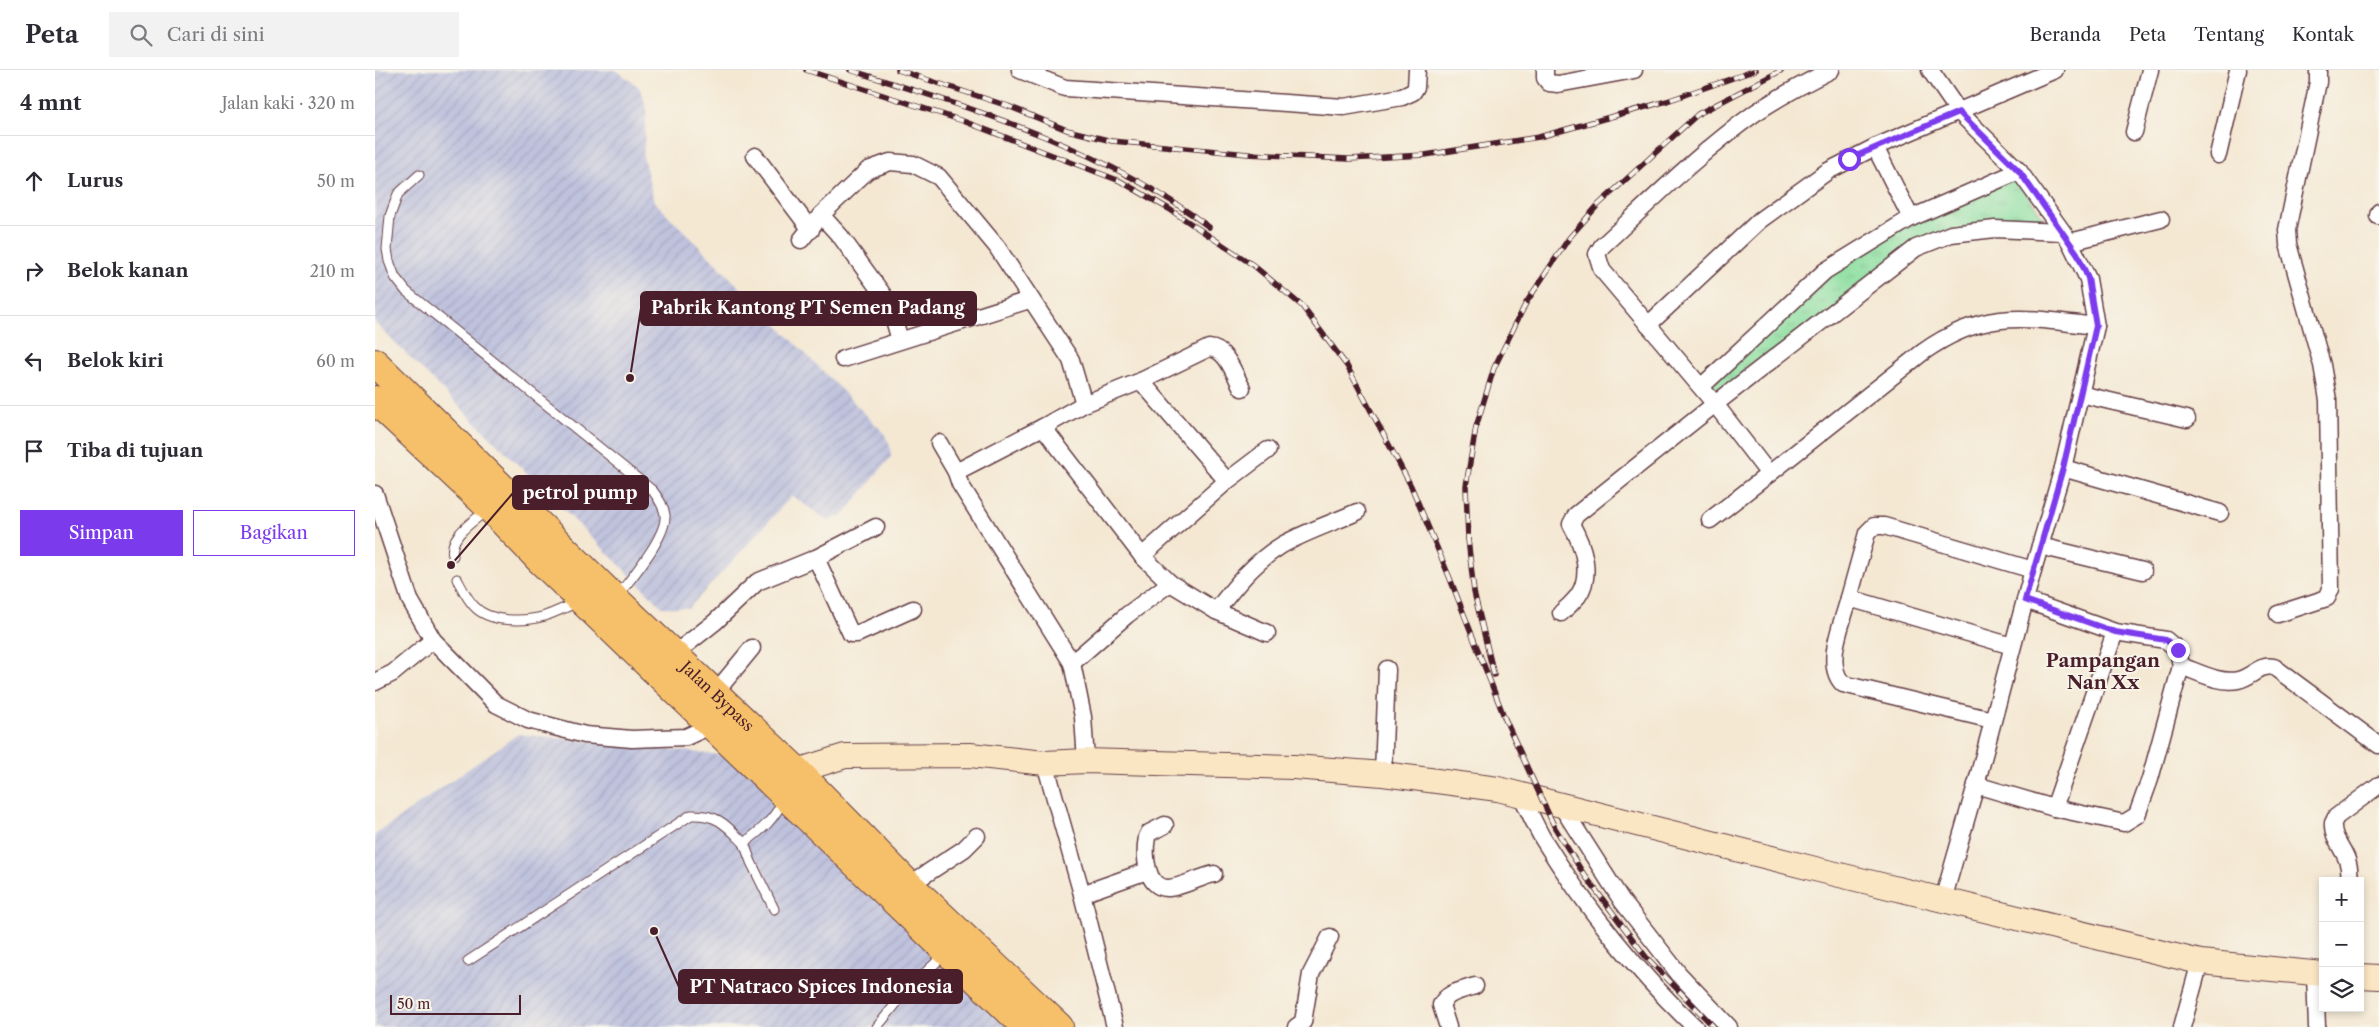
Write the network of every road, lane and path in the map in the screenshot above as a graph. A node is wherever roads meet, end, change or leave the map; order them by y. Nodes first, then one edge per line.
1 (1020, 70) edge
2 (1417, 70) edge
3 (1545, 70) edge
4 (1634, 70) edge
5 (1831, 70) edge
6 (1929, 70) edge
7 (2055, 70) edge
8 (2150, 70) edge
9 (2238, 70) edge
10 (2318, 70) edge
11 (1959, 112) junction
12 (2134, 132) dead end
13 (1875, 147) junction
14 (755, 156) dead end
15 (2218, 156) dead end
16 (2019, 171) junction
17 (419, 175) dead end
18 (821, 215) junction
19 (1911, 218) junction
20 (2161, 219) dead end
21 (2066, 237) junction
22 (1029, 300) junction
23 (1648, 325) junction
24 (2096, 326) junction
25 (900, 340) junction
26 (843, 359) dead end
27 (375, 364) edge
28 (1141, 381) junction
29 (1701, 387) junction
30 (1242, 388) dead end
31 (2080, 394) junction
32 (375, 400) edge
33 (1084, 404) junction
34 (1715, 404) junction
35 (2187, 419) dead end
36 (1043, 427) junction
37 (429, 433) junction
38 (939, 444) dead end
39 (1268, 450) dead end
40 (2063, 468) junction
41 (956, 472) junction
42 (1769, 474) junction
43 (1227, 481) junction
44 (375, 494) edge
45 (489, 507) junction
46 (1357, 512) dead end
47 (2220, 513) dead end
48 (1710, 520) dead end
49 (876, 528) dead end
50 (2040, 546) junction
51 (453, 556) dead end
52 (1141, 556) junction
53 (816, 558) junction
54 (2033, 570) junction
55 (2143, 571) dead end
56 (457, 579) dead end
57 (1170, 583) junction
58 (1849, 598) junction
59 (583, 600) junction
60 (616, 600) junction
61 (2025, 600) junction
62 (913, 609) dead end
63 (1215, 611) junction
64 (1561, 613) dead end
65 (2278, 614) dead end
66 (2115, 632) junction
67 (1267, 633) dead end
68 (433, 640) junction
69 (2012, 646) junction
70 (752, 648) dead end
71 (673, 655) junction
72 (1072, 663) junction
73 (2181, 666) junction
74 (1387, 669) dead end
75 (375, 682) edge
76 (715, 694) junction
77 (1992, 720) junction
78 (712, 725) junction
79 (2379, 745) edge
80 (1086, 761) junction
81 (1045, 763) junction
82 (797, 772) junction
83 (1383, 774) junction
84 (1976, 785) junction
85 (2379, 785) edge
86 (1521, 795) junction
87 (784, 796) junction
88 (1562, 807) junction
89 (2054, 808) junction
90 (1165, 825) dead end
91 (977, 836) dead end
92 (744, 843) junction
93 (1147, 872) junction
94 (1214, 874) dead end
95 (2349, 877) edge
96 (909, 885) junction
97 (1082, 894) junction
98 (1943, 900) junction
99 (774, 909) dead end
100 (1330, 937) dead end
101 (947, 952) junction
102 (468, 961) dead end
103 (2200, 962) junction
104 (2319, 974) edge
105 (2364, 976) edge
106 (2379, 977) edge
107 (1475, 986) dead end
108 (877, 1027) edge
109 (1026, 1027) edge
110 (1059, 1027) edge
111 (1115, 1027) edge
112 (1297, 1027) edge
113 (1448, 1027) edge
114 (1695, 1027) edge
115 (1729, 1027) edge
116 (2182, 1027) edge
117 (2317, 1027) edge

1 - 2 street
3 - 4 street
5 - 23 street
6 - 11 street
7 - 11 street
8 - 12 street
9 - 15 street
10 - 65 street
11 - 13 street
11 - 16 street
13 - 19 street
13 - 23 street
14 - 18 street
16 - 19 street
16 - 21 street
17 - 60 lane
18 - 22 street
18 - 25 street
19 - 29 street
20 - 21 street
21 - 24 street
21 - 34 street
22 - 25 street
22 - 33 street
23 - 29 street
24 - 31 street
24 - 42 street
25 - 26 street
27 - 37 highway, Jalan Bypass
28 - 30 street
28 - 33 street
28 - 43 street
29 - 34 street
31 - 35 street
31 - 40 street
32 - 37 highway, Jalan Bypass
33 - 36 street
34 - 42 street
34 - 64 street
36 - 41 street
36 - 52 street
37 - 45 highway, Jalan Bypass
37 - 60 highway, Jalan Bypass
38 - 41 street
39 - 43 street
40 - 47 street
40 - 50 street
41 - 72 street
42 - 48 street
43 - 52 street
44 - 68 street
45 - 51 lane
45 - 59 highway, Jalan Bypass
46 - 63 street
49 - 53 street
50 - 54 street
50 - 55 street
52 - 57 street
53 - 62 street
53 - 71 street
54 - 58 street
54 - 61 street
56 - 59 lane
57 - 63 street
57 - 72 street
58 - 69 street
58 - 77 street
59 - 78 highway, Jalan Bypass
60 - 71 highway, Jalan Bypass
61 - 66 street
61 - 69 street
63 - 67 street
66 - 73 street
66 - 89 street
68 - 75 street
68 - 78 street
69 - 77 street
70 - 76 street
71 - 76 highway, Jalan Bypass
72 - 80 street
73 - 79 street
73 - 89 street
74 - 83 street
76 - 82 highway, Jalan Bypass
77 - 84 street
78 - 87 highway, Jalan Bypass
80 - 81 main road
80 - 83 main road
81 - 82 main road
81 - 97 street
82 - 87 main road
82 - 96 highway, Jalan Bypass
83 - 86 main road
84 - 89 street
84 - 98 street
85 - 95 street
86 - 88 main road
86 - 114 street
87 - 92 lane
87 - 101 highway, Jalan Bypass
88 - 98 main road
88 - 115 street
90 - 93 street
91 - 96 street
92 - 99 lane
92 - 102 lane
93 - 94 street
93 - 97 street
96 - 110 highway, Jalan Bypass
97 - 111 street
98 - 103 main road
100 - 112 street
101 - 108 lane
101 - 109 highway, Jalan Bypass
103 - 104 main road
103 - 116 street
104 - 117 street
105 - 106 main road
107 - 113 street

